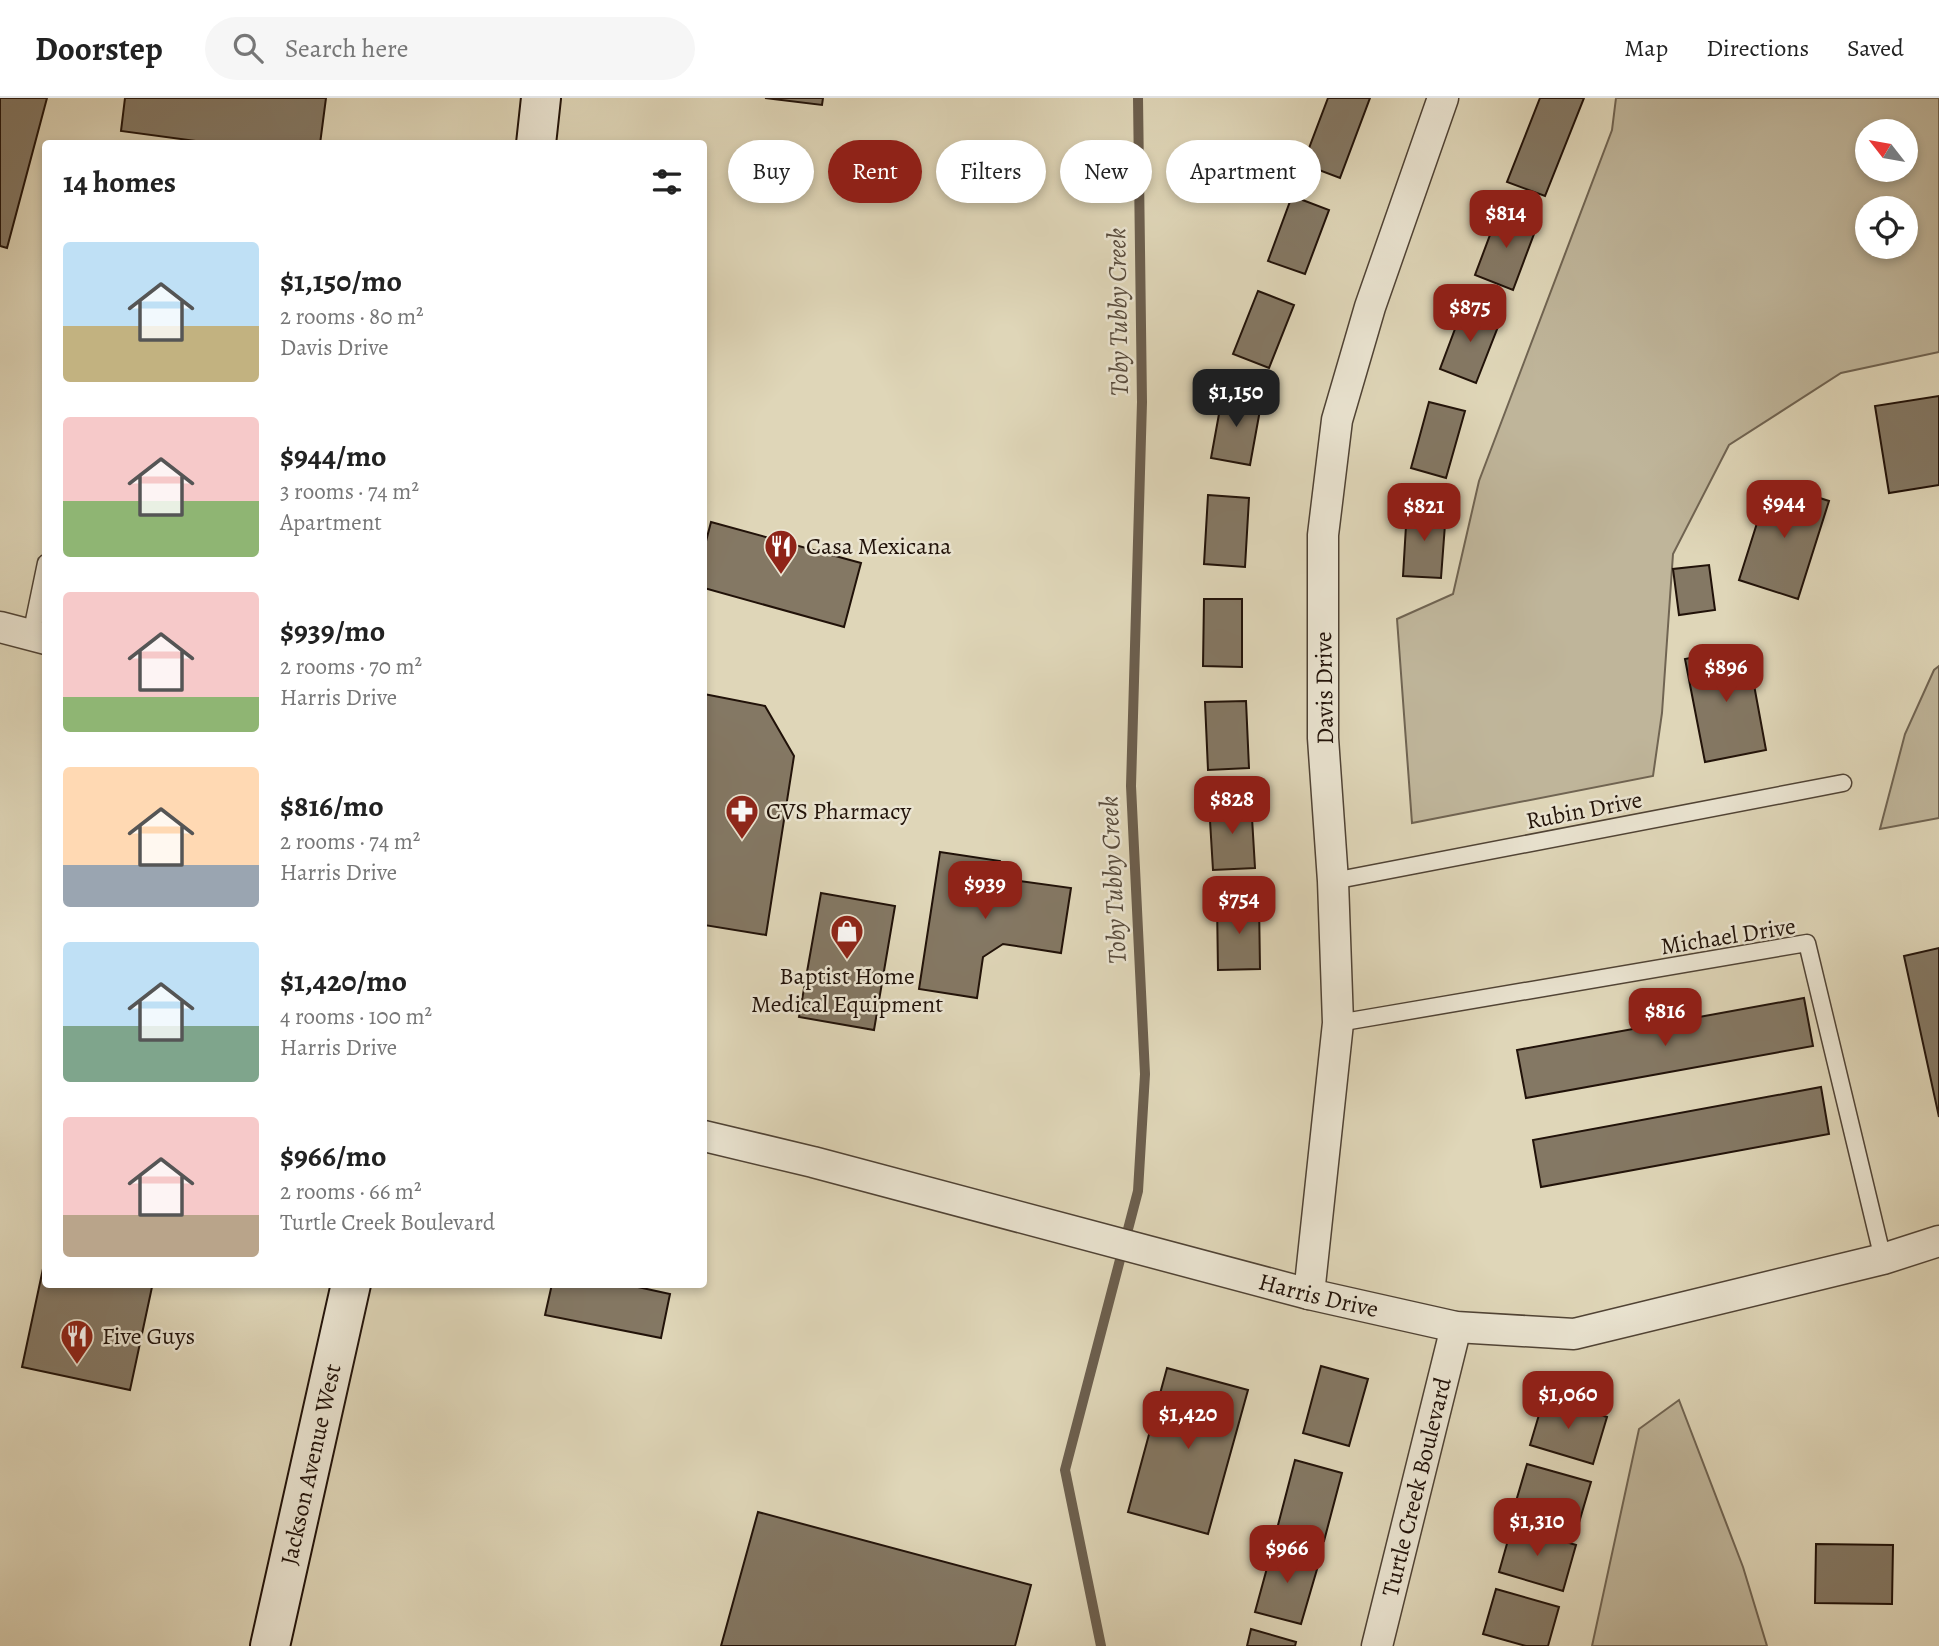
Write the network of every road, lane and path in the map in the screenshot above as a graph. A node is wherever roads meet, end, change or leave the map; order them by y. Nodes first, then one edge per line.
1 (541, 98) edge
2 (1443, 98) edge
3 (536, 140) edge
4 (42, 600) edge
5 (0, 627) edge
6 (38, 637) edge
7 (1843, 783) dead end
8 (1333, 881) junction
9 (1338, 1023) junction
10 (707, 1137) edge
11 (1939, 1241) edge
12 (1883, 1259) junction
13 (350, 1288) edge
14 (1309, 1294) junction
15 (1456, 1327) junction
16 (270, 1646) edge
17 (1377, 1646) edge

1 - 3 main road
2 - 8 street, Davis Drive
4 - 6 lane
5 - 6 street
7 - 8 lane, Rubin Drive
8 - 9 street, Davis Drive
9 - 12 lane, Michael Drive
9 - 14 street, Davis Drive
10 - 14 street, Harris Drive
11 - 12 street, Harris Drive
12 - 15 street, Harris Drive
13 - 16 main road, Jackson Avenue West
14 - 15 street, Harris Drive
15 - 17 street, Turtle Creek Boulevard

